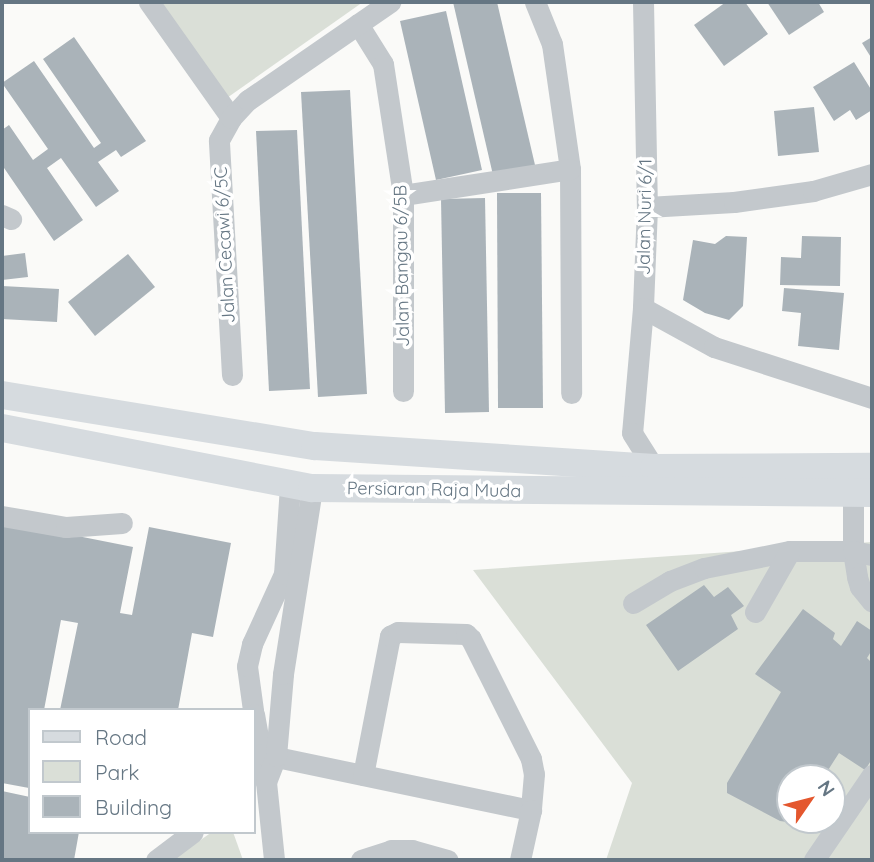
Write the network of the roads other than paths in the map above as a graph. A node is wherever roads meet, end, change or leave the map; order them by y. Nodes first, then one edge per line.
1 (149, 2) edge
2 (390, 2) edge
3 (536, 2) edge
4 (643, 2) edge
5 (358, 24) junction
6 (231, 118) junction
7 (570, 169) junction
8 (872, 174) edge
9 (404, 195) junction
10 (647, 206) junction
11 (643, 308) junction
12 (232, 375) dead end
13 (403, 391) dead end
14 (571, 393) dead end
15 (2, 395) edge
16 (872, 398) edge
17 (2, 428) edge
18 (632, 433) junction
19 (304, 444) junction
20 (601, 464) junction
21 (872, 467) edge
22 (654, 468) junction
23 (301, 486) junction
24 (862, 493) edge
25 (2, 516) edge
26 (122, 523) dead end
27 (790, 551) junction
28 (862, 553) edge
29 (633, 603) dead end
30 (872, 603) edge
31 (755, 612) dead end
32 (252, 708) edge
33 (256, 720) edge
34 (269, 755) junction
35 (363, 775) junction
36 (872, 775) edge
37 (531, 810) junction
38 (190, 834) edge
39 (156, 860) edge
40 (274, 860) edge
41 (361, 860) edge
42 (448, 860) edge
43 (520, 860) edge
44 (814, 860) edge

1 - 6 street
2 - 5 street
3 - 7 street
4 - 10 street, Jalan Nuri 6/1
5 - 6 street
5 - 9 street, Jalan Bangau 6/5B
6 - 12 street, Jalan Cecawi 6/5C
7 - 9 street
7 - 14 street
8 - 10 street
9 - 13 street, Jalan Bangau 6/5B
10 - 11 street, Jalan Nuri 6/1
11 - 16 street
11 - 18 street, Jalan Nuri 6/1
15 - 19 main road, Persiaran Raja Muda
17 - 23 main road, Persiaran Raja Muda
18 - 20 street
18 - 22 street
19 - 20 main road, Persiaran Raja Muda
19 - 23 main road
20 - 22 main road, Persiaran Raja Muda
21 - 22 main road, Persiaran Raja Muda
23 - 24 main road, Persiaran Raja Muda
23 - 32 street
23 - 34 street
24 - 28 street
25 - 26 street
27 - 28 street
27 - 29 street
27 - 31 street
28 - 30 street
33 - 34 street
34 - 35 street
34 - 40 street
35 - 37 street
35 - 37 street
36 - 44 street
37 - 43 street
38 - 39 street
41 - 42 street

